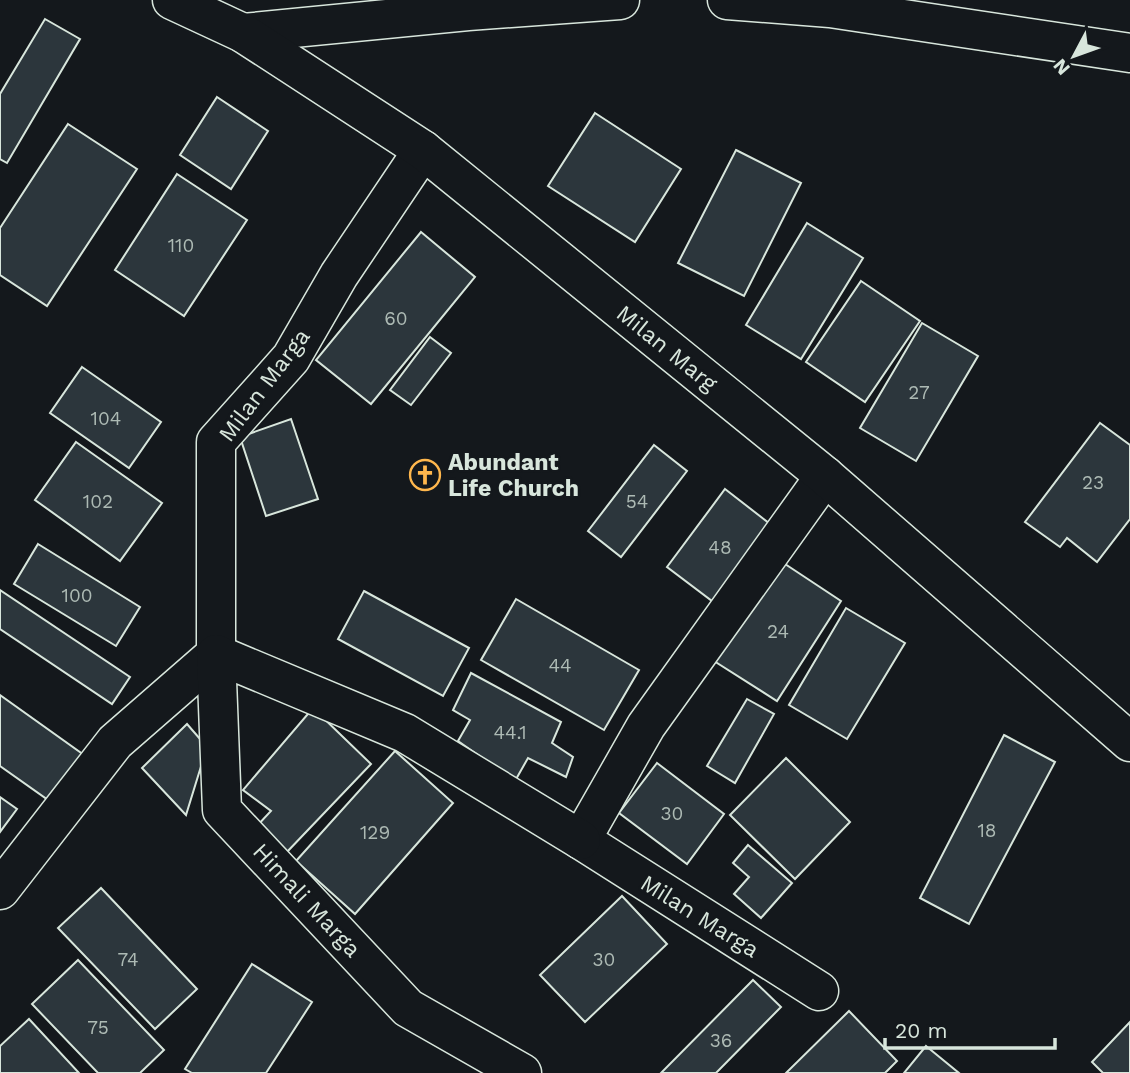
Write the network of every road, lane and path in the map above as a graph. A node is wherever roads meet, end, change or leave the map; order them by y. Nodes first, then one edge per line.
1 (172, 0) edge
2 (620, 0) edge
3 (727, 0) edge
4 (568, 2) edge
5 (985, 15) edge
6 (243, 33) junction
7 (1130, 53) edge
8 (423, 150) junction
9 (825, 476) junction
10 (216, 654) junction
11 (1130, 742) edge
12 (581, 840) junction
13 (0, 890) edge
14 (819, 991) dead end
15 (522, 1073) edge

1 - 6 street, Milan Marg
2 - 4 street
3 - 5 street
4 - 6 street
5 - 7 street
6 - 8 street, Milan Marg
8 - 9 street, Milan Marg
8 - 10 street, Milan Marga
9 - 11 street, Milan Marg
9 - 12 street
10 - 12 street, Milan Marga
10 - 13 street
10 - 15 street, Himali Marga
12 - 14 street, Milan Marga

